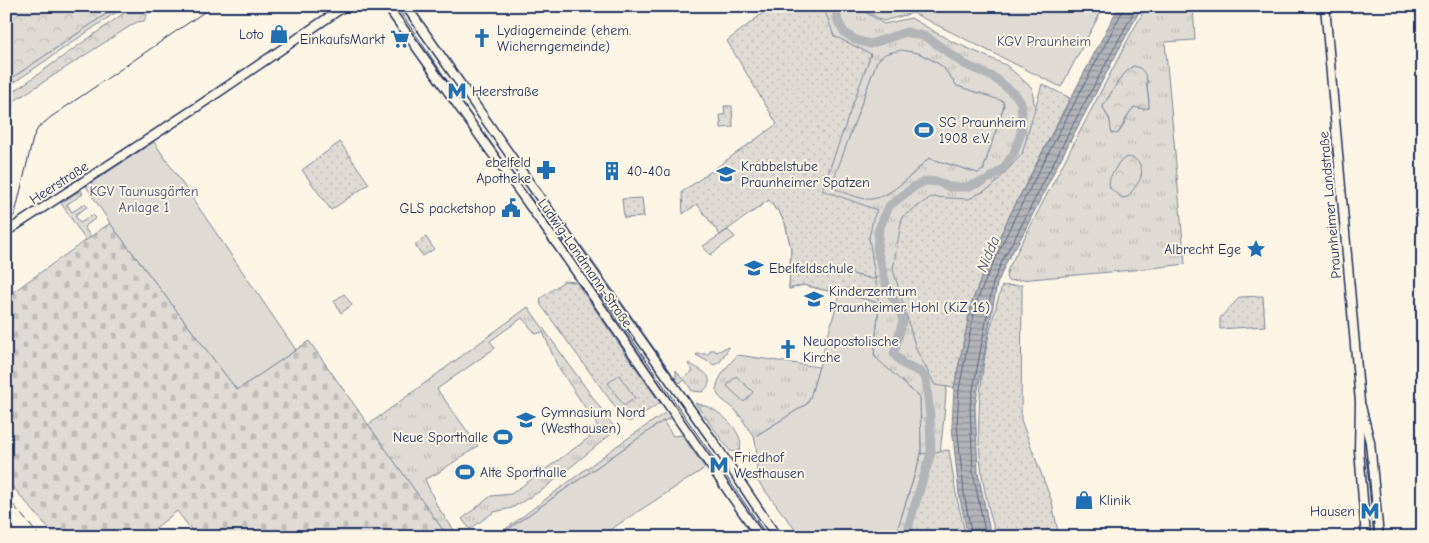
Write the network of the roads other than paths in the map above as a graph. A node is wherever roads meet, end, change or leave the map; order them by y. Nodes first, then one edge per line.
1 (338, 6) edge
2 (345, 6) edge
3 (387, 6) edge
4 (406, 6) edge
5 (1325, 6) edge
6 (324, 20) junction
7 (6, 232) edge
8 (1360, 402) junction
9 (1370, 442) junction
10 (1360, 450) junction
11 (760, 537) edge
12 (777, 537) edge
13 (1366, 537) edge
14 (1379, 537) edge

1 - 6 main road, Heerstraße
2 - 6 main road, Heerstraße
3 - 11 main road, Ludwig-Landmann-Straße
4 - 12 main road, Ludwig-Landmann-Straße
5 - 8 main road, Praunheimer Landstraße
6 - 7 main road, Heerstraße
8 - 9 main road, Praunheimer Landstraße
8 - 10 main road, Praunheimer Landstraße
9 - 10 main road
9 - 14 main road, Praunheimer Landstraße
10 - 13 main road, Praunheimer Landstraße

